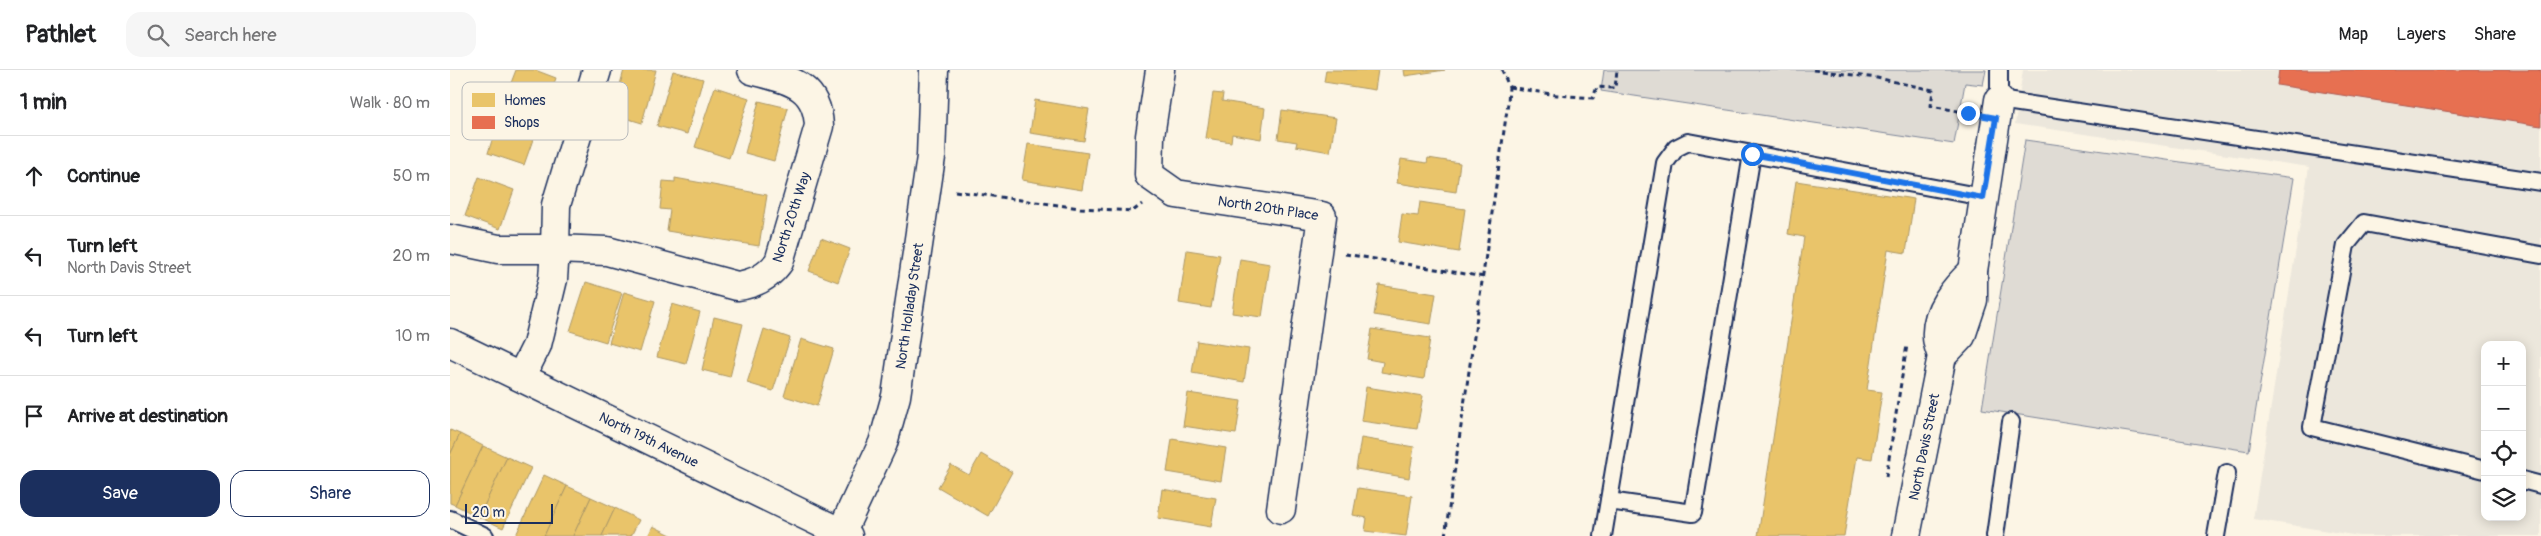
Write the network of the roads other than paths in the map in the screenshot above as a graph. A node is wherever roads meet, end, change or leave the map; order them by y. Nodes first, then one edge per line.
1 (597, 70) edge
2 (752, 70) edge
3 (934, 70) edge
4 (1160, 70) edge
5 (1999, 70) edge
6 (593, 82) edge
7 (1997, 109) junction
8 (576, 140) edge
9 (1752, 154) junction
10 (2541, 182) edge
11 (1983, 198) junction
12 (450, 239) edge
13 (555, 249) junction
14 (2541, 255) edge
15 (450, 343) edge
16 (521, 377) junction
17 (2011, 422) dead end
18 (2481, 469) edge
19 (2227, 473) dead end
20 (2526, 481) edge
21 (2541, 485) edge
22 (1609, 501) junction
23 (1281, 509) dead end
24 (450, 519) edge
25 (829, 532) edge
26 (485, 536) edge
27 (1603, 536) edge
28 (1906, 536) edge
29 (1995, 536) edge
30 (2216, 536) edge

1 - 6 street
2 - 13 street, North 20th Way
3 - 25 street, North Holladay Street
4 - 23 street, North 20th Place
5 - 7 lane
7 - 10 lane
7 - 11 street, North Davis Street
8 - 13 street
9 - 11 lane
9 - 22 lane
9 - 22 lane
11 - 28 street, North Davis Street
12 - 13 street, North 20th Way
13 - 16 street
14 - 18 lane
15 - 16 street, North 19th Avenue
16 - 25 street, North 19th Avenue
17 - 29 lane
19 - 30 lane
20 - 21 lane
22 - 27 lane
24 - 26 lane

